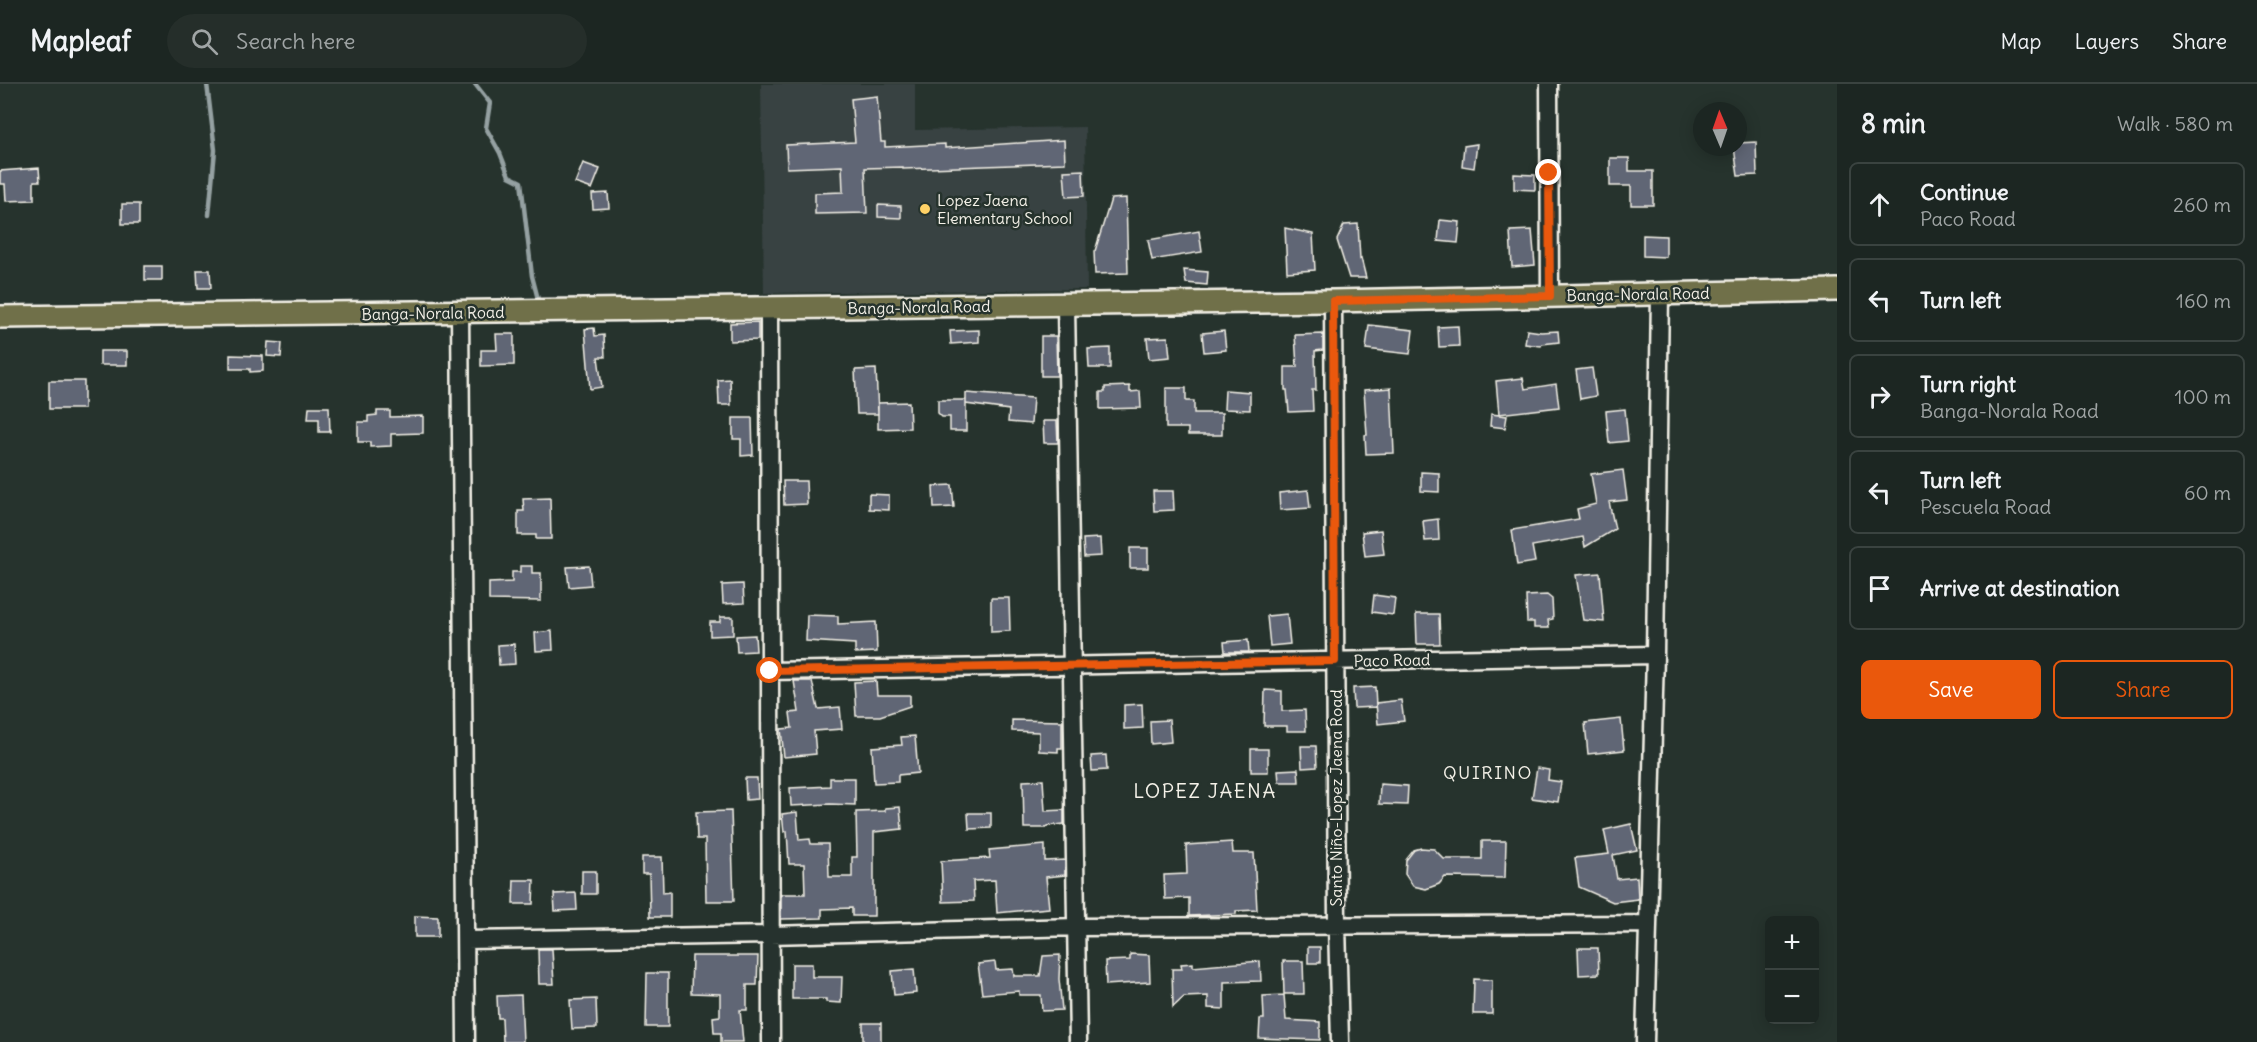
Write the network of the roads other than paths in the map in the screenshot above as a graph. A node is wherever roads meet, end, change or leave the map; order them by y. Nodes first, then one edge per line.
1 (1550, 84) edge
2 (1837, 290) edge
3 (1660, 293) junction
4 (1550, 296) junction
5 (1333, 301) junction
6 (1066, 304) junction
7 (769, 309) junction
8 (460, 312) junction
9 (0, 317) edge
10 (1655, 655) junction
11 (1335, 661) junction
12 (1071, 666) junction
13 (770, 671) junction
14 (1337, 924) junction
15 (1647, 924) junction
16 (1078, 927) junction
17 (770, 935) junction
18 (466, 940) junction
19 (466, 1042) edge
20 (771, 1042) edge
21 (1078, 1042) edge
22 (1340, 1042) edge
23 (1645, 1042) edge

1 - 4 street
2 - 3 main road, Banga-Norala Road
3 - 4 main road, Banga-Norala Road
3 - 10 street
4 - 5 main road, Banga-Norala Road
5 - 6 main road, Banga-Norala Road
5 - 11 street, Santo Niño-Lopez Jaena Road
6 - 7 main road, Banga-Norala Road
6 - 12 street
7 - 8 main road, Banga-Norala Road
7 - 13 street
8 - 9 main road, Banga-Norala Road
8 - 18 street
10 - 11 street, Paco Road
10 - 15 street
11 - 12 street, Paco Road
11 - 14 street, Santo Niño-Lopez Jaena Road
12 - 13 street, Paco Road
12 - 16 street
13 - 17 street
14 - 15 street
14 - 16 street
14 - 22 street, Santo Niño-Lopez Jaena Road
15 - 23 street
16 - 17 street
16 - 21 street
17 - 18 street
17 - 20 street
18 - 19 street

